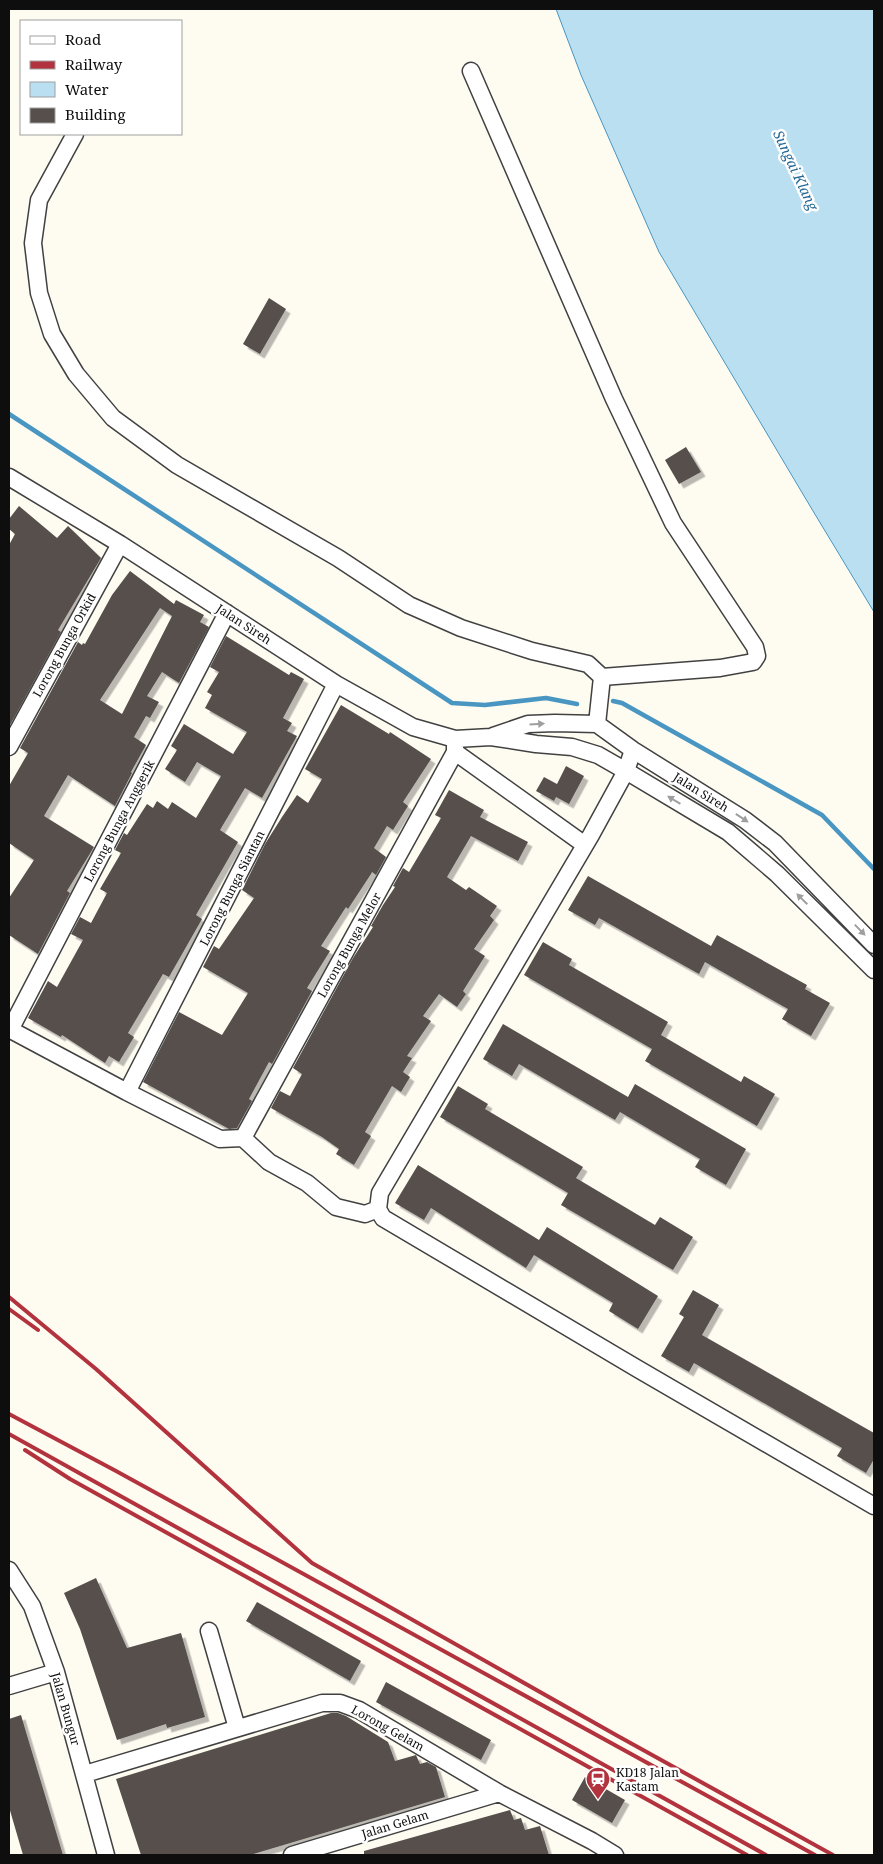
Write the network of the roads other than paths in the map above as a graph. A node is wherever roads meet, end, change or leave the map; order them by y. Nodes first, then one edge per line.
1 (470, 71) dead end
2 (74, 135) edge
3 (9, 477) edge
4 (120, 544) junction
5 (227, 613) junction
6 (602, 677) junction
7 (336, 684) junction
8 (597, 724) junction
9 (491, 737) junction
10 (455, 746) junction
11 (9, 747) edge
12 (633, 750) junction
13 (626, 771) junction
14 (585, 845) junction
15 (874, 945) edge
16 (874, 970) edge
17 (9, 1029) edge
18 (127, 1092) junction
19 (243, 1138) junction
20 (378, 1209) junction
21 (874, 1506) edge
22 (9, 1570) edge
23 (209, 1631) dead end
24 (56, 1672) junction
25 (9, 1686) edge
26 (237, 1728) junction
27 (84, 1774) junction
28 (499, 1793) junction
29 (106, 1855) edge
30 (292, 1855) edge
31 (614, 1855) edge

1 - 6 street
2 - 6 street
3 - 4 street, Jalan Sireh
4 - 5 street, Jalan Sireh
4 - 11 street, Lorong Bunga Orkid
5 - 7 street, Jalan Sireh
5 - 17 street, Lorong Bunga Anggerik
6 - 8 street
7 - 10 street, Jalan Sireh
7 - 18 street, Lorong Bunga Siantan
9 -> 8 street, Jalan Sireh
8 - 12 street, Jalan Sireh
9 - 10 street, Jalan Sireh
9 - 13 street, Jalan Sireh
10 - 14 street
10 - 19 street, Lorong Bunga Melor
12 - 13 street
12 -> 15 street, Jalan Sireh
13 - 14 street
16 -> 13 street, Jalan Sireh
14 - 20 street
17 - 18 street
18 - 19 street
19 - 20 street
20 - 21 street
22 - 24 street, Jalan Bungur
23 - 26 street
24 - 25 street
24 - 27 street, Jalan Bungur
26 - 27 street, Lorong Gelam
26 - 28 street, Lorong Gelam
27 - 29 street, Jalan Bungur
28 - 30 street, Jalan Gelam
28 - 31 street, Lorong Gelam

